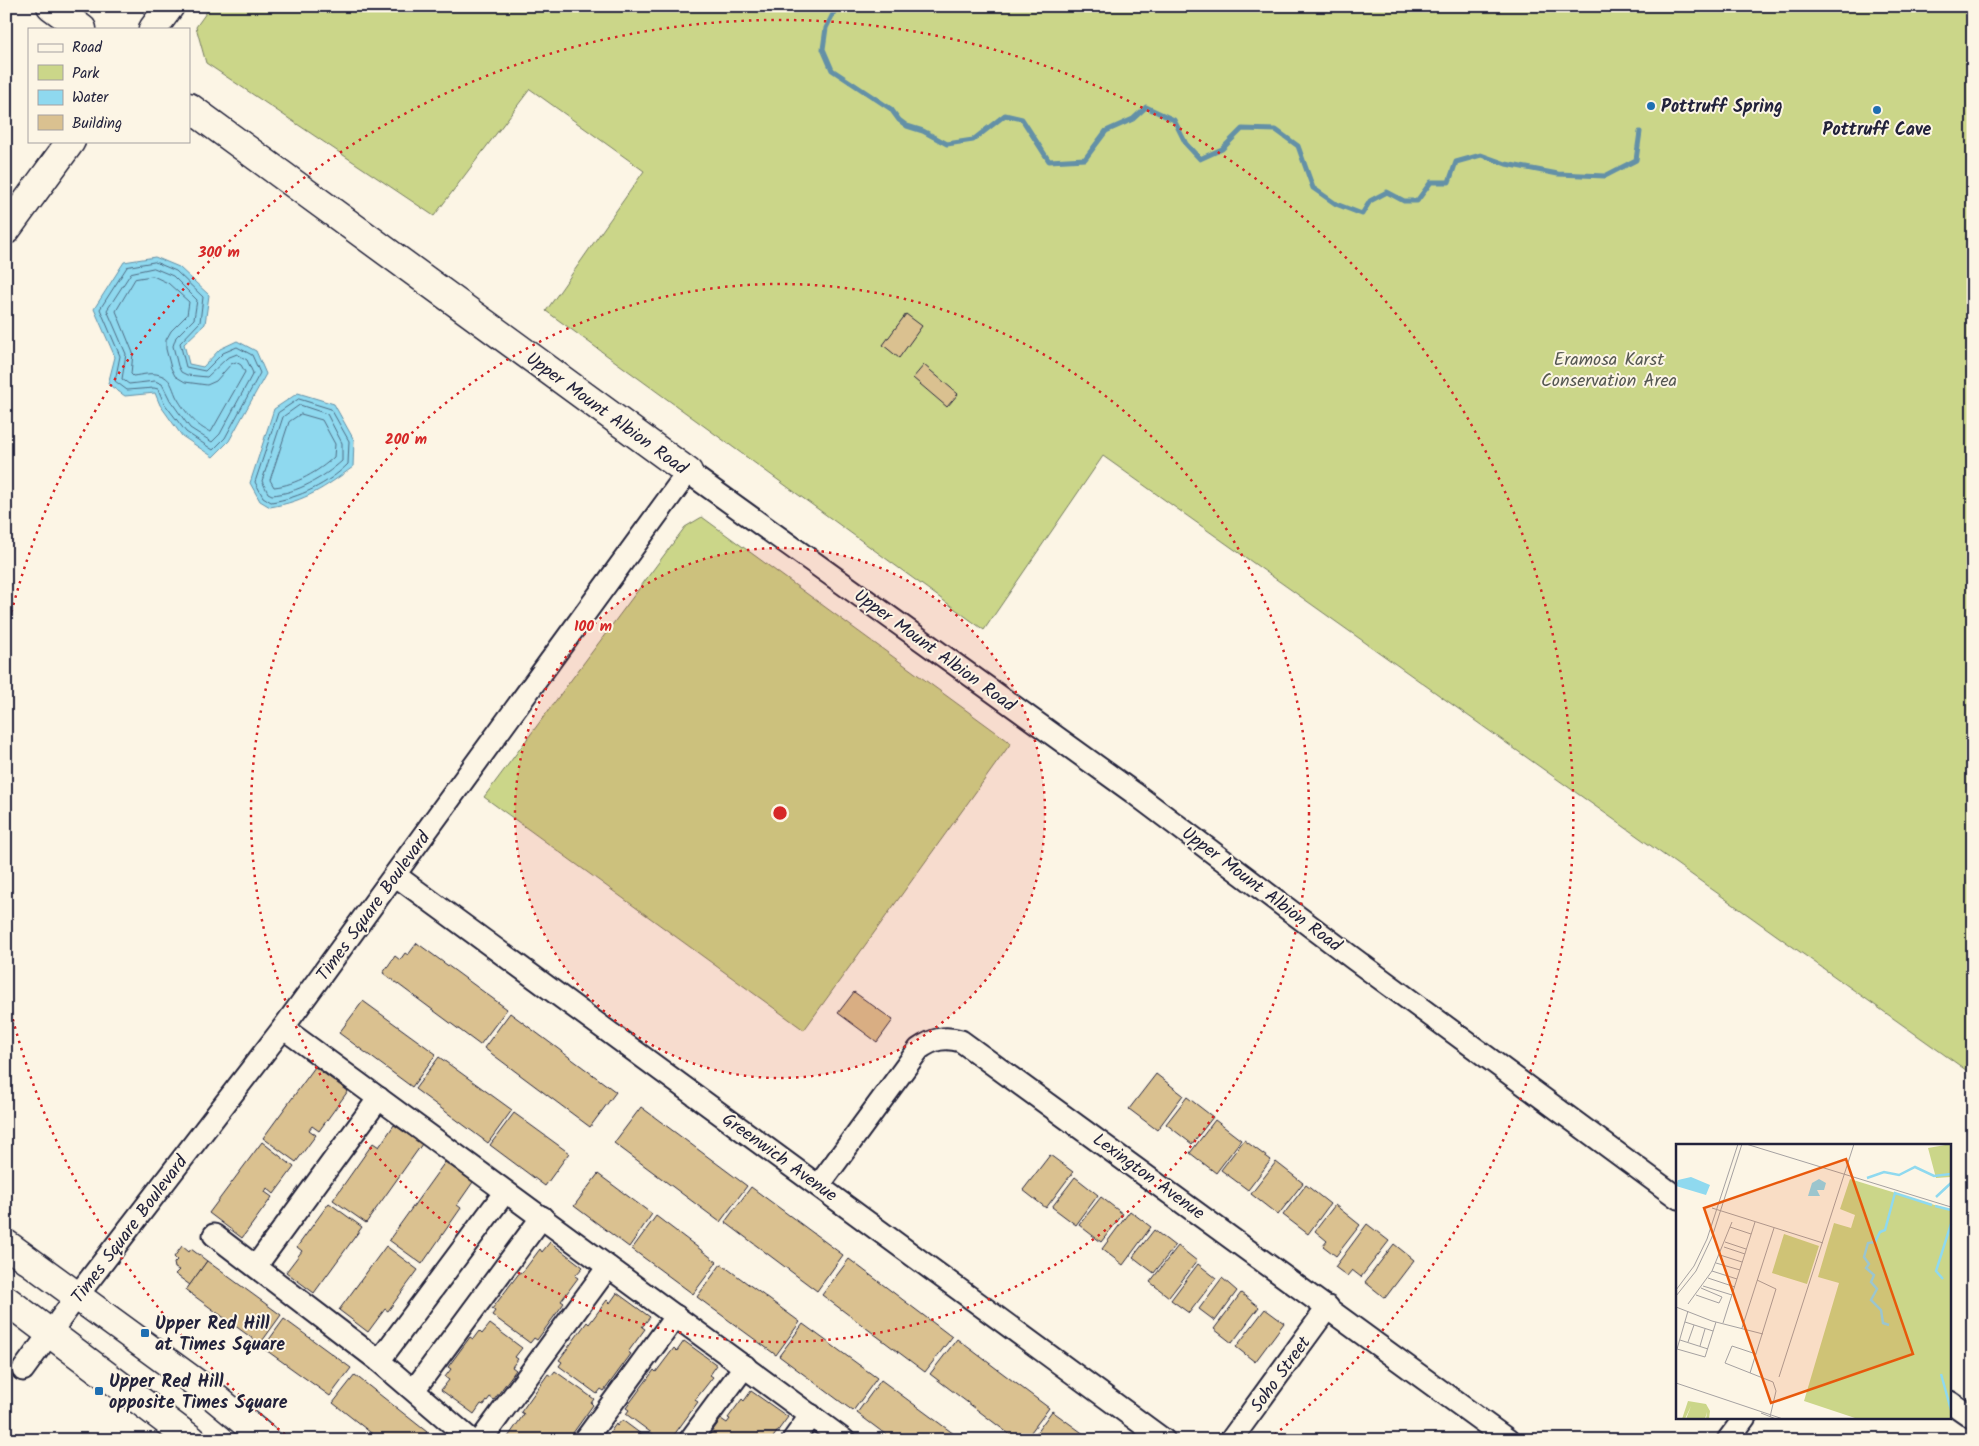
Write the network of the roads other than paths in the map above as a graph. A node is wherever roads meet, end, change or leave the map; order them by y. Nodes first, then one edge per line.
1 (51, 6) edge
2 (170, 6) edge
3 (81, 28) edge
4 (154, 28) edge
5 (190, 108) edge
6 (70, 142) edge
7 (6, 230) edge
8 (688, 472) junction
9 (395, 875) junction
10 (282, 1028) junction
11 (379, 1098) junction
12 (819, 1185) junction
13 (505, 1192) junction
14 (1676, 1197) edge
15 (542, 1217) junction
16 (214, 1235) dead end
17 (8, 1246) edge
18 (256, 1266) junction
19 (608, 1267) junction
20 (77, 1296) junction
21 (6, 1300) edge
22 (1328, 1307) junction
23 (676, 1316) junction
24 (50, 1334) junction
25 (379, 1361) junction
26 (745, 1366) junction
27 (24, 1370) dead end
28 (414, 1390) junction
29 (1952, 1403) edge
30 (811, 1415) junction
31 (1744, 1418) edge
32 (1973, 1418) edge
33 (1485, 1433) edge
34 (192, 1440) edge
35 (266, 1440) edge
36 (471, 1440) edge
37 (481, 1440) edge
38 (585, 1440) edge
39 (690, 1440) edge
40 (793, 1440) edge
41 (844, 1440) edge
42 (1164, 1440) edge
43 (1231, 1440) edge
44 (1508, 1440) edge
45 (1728, 1440) edge

1 - 3 street
2 - 4 street
5 - 8 street, Upper Mount Albion Road
6 - 7 street
8 - 9 street, Times Square Boulevard
8 - 14 street, Upper Mount Albion Road
9 - 10 street, Times Square Boulevard
9 - 12 street, Greenwich Avenue
10 - 11 street
10 - 20 street, Times Square Boulevard
11 - 13 street
11 - 18 street
12 - 22 street, Lexington Avenue
12 - 42 street, Greenwich Avenue
13 - 15 street
13 - 25 street
15 - 19 street
15 - 28 street
16 - 18 street
17 - 20 street
18 - 25 street
19 - 23 street
19 - 37 street
20 - 24 street, Times Square Boulevard
20 - 35 street
21 - 24 street
22 - 33 street, Lexington Avenue
22 - 43 street, Soho Street
23 - 26 street
23 - 38 street
24 - 27 street, Times Square Boulevard
24 - 34 street
25 - 28 street
26 - 30 street
26 - 39 street
28 - 36 street
29 - 32 street
30 - 40 street
30 - 41 street
31 - 45 street
33 - 44 street, Lexington Avenue

